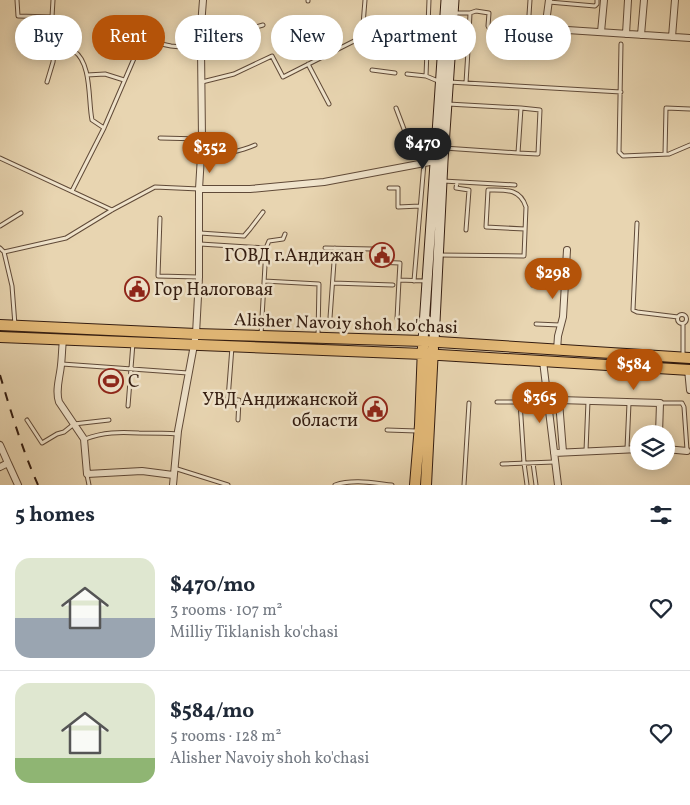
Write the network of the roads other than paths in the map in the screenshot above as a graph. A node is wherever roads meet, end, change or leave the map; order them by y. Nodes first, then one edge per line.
1 (17, 0) edge
2 (53, 0) edge
3 (204, 0) edge
4 (364, 0) edge
5 (429, 0) edge
6 (446, 0) edge
7 (454, 0) edge
8 (530, 0) edge
9 (597, 0) edge
10 (604, 0) edge
11 (628, 0) edge
12 (644, 0) edge
13 (675, 0) edge
14 (548, 1) edge
15 (449, 12) junction
16 (470, 13) joint
17 (18, 15) edge
18 (52, 15) edge
19 (202, 15) edge
20 (449, 15) edge
21 (601, 32) junction
22 (626, 34) junction
23 (641, 34) junction
24 (672, 37) junction
25 (690, 38) edge
26 (621, 44) dead end
27 (175, 46) edge
28 (53, 60) edge
29 (81, 60) edge
30 (201, 60) edge
31 (449, 60) edge
32 (467, 60) edge
33 (308, 64) junction
34 (372, 70) dead end
35 (395, 72) dead end
36 (407, 74) dead end
37 (87, 75) junction
38 (426, 76) junction
39 (124, 80) junction
40 (47, 82) dead end
41 (202, 82) junction
42 (444, 82) junction
43 (466, 83) junction
44 (621, 92) junction
45 (328, 104) dead end
46 (447, 104) junction
47 (396, 108) dead end
48 (521, 108) junction
49 (690, 108) edge
50 (104, 128) junction
51 (160, 138) dead end
52 (202, 139) junction
53 (255, 145) dead end
54 (690, 145) edge
55 (444, 148) junction
56 (518, 153) junction
57 (665, 154) junction
58 (200, 156) junction
59 (0, 158) edge
60 (435, 161) junction
61 (422, 163) junction
62 (442, 181) junction
63 (457, 182) junction
64 (514, 186) dead end
65 (389, 188) dead end
66 (199, 189) junction
67 (72, 191) junction
68 (420, 206) junction
69 (112, 210) junction
70 (263, 212) dead end
71 (436, 212) junction
72 (21, 213) dead end
73 (160, 218) dead end
74 (637, 223) dead end
75 (0, 226) edge
76 (525, 229) junction
77 (466, 230) dead end
78 (199, 233) junction
79 (285, 234) dead end
80 (199, 244) junction
81 (0, 248) edge
82 (266, 248) junction
83 (325, 248) dead end
84 (335, 248) junction
85 (567, 250) dead end
86 (4, 252) junction
87 (434, 255) junction
88 (199, 277) junction
89 (399, 280) junction
90 (264, 281) junction
91 (414, 281) junction
92 (432, 282) junction
93 (333, 283) junction
94 (393, 285) dead end
95 (678, 317) junction
96 (330, 318) dead end
97 (397, 319) dead end
98 (536, 324) dead end
99 (683, 324) junction
100 (0, 325) edge
101 (15, 325) junction
102 (561, 325) junction
103 (196, 334) junction
104 (261, 336) junction
105 (0, 338) edge
106 (318, 338) junction
107 (63, 340) junction
108 (428, 342) junction
109 (133, 343) junction
110 (195, 345) junction
111 (232, 346) junction
112 (543, 350) junction
113 (557, 350) junction
114 (428, 354) junction
115 (686, 358) edge
116 (543, 361) junction
117 (62, 364) junction
118 (689, 369) edge
119 (131, 370) junction
120 (189, 373) junction
121 (546, 389) junction
122 (690, 390) edge
123 (559, 400) junction
124 (588, 401) junction
125 (497, 402) dead end
126 (630, 402) junction
127 (469, 403) dead end
128 (660, 403) junction
129 (128, 406) dead end
130 (27, 420) dead end
131 (109, 420) dead end
132 (238, 420) dead end
133 (74, 424) junction
134 (659, 425) edge
135 (387, 430) dead end
136 (420, 432) junction
137 (178, 434) junction
138 (84, 439) junction
139 (0, 445) edge
140 (627, 450) junction
141 (630, 450) edge
142 (675, 450) edge
143 (586, 451) junction
144 (687, 451) joint
145 (563, 452) junction
146 (554, 453) junction
147 (555, 462) junction
148 (8, 463) junction
149 (524, 463) junction
150 (533, 463) junction
151 (502, 464) dead end
152 (0, 467) edge
153 (174, 471) junction
154 (87, 474) junction
155 (18, 485) edge
156 (89, 485) edge
157 (173, 485) edge
158 (228, 485) edge
159 (335, 485) edge
160 (392, 485) edge
161 (415, 485) edge
162 (426, 485) edge
163 (464, 485) edge
164 (527, 485) edge
165 (536, 485) edge
166 (558, 485) edge

1 - 17 lane
2 - 18 lane
3 - 19 street
4 - 33 lane
5 - 38 lane
6 - 15 main road
7 - 15 main road
8 - 16 lane
9 - 14 lane
10 - 21 street
11 - 22 street
12 - 23 street
13 - 24 street
14 - 21 street
15 - 16 lane
15 - 20 main road
15 - 42 main road
21 - 22 street
22 - 23 street
23 - 24 street
24 - 25 street
26 - 44 lane
27 - 39 lane
28 - 40 lane
29 - 37 lane
30 - 41 street
31 - 42 main road
32 - 43 lane
33 - 41 lane
33 - 45 lane
34 - 35 lane
36 - 38 lane
37 - 39 lane
37 - 50 lane
38 - 42 lane
39 - 50 lane
41 - 52 street
42 - 43 lane
42 - 46 main road
42 - 60 main road
43 - 44 lane
44 - 57 lane
46 - 48 lane
46 - 55 main road
47 - 61 lane
48 - 56 lane
48 - 56 lane
49 - 57 lane
50 - 67 lane
51 - 52 lane
52 - 58 street
53 - 58 lane
54 - 57 lane
55 - 56 lane
55 - 62 main road
58 - 66 street
59 - 67 lane
60 - 61 street
60 - 71 main road
61 - 66 street
61 - 68 lane
62 - 63 lane
62 - 71 main road
63 - 64 lane
63 - 77 lane
65 - 68 lane
66 - 69 lane
66 - 78 street
67 - 69 lane
68 - 91 lane
69 - 86 lane
70 - 78 lane
71 - 87 main road
72 - 75 lane
73 - 88 lane
74 - 95 lane
76 - 76 lane
76 - 87 lane
78 - 80 street
79 - 82 lane
80 - 82 lane
80 - 88 street
81 - 86 lane
82 - 90 lane
83 - 84 lane
84 - 89 lane
84 - 93 lane
85 - 102 street
86 - 101 lane
87 - 92 main road
88 - 103 street
89 - 91 lane
89 - 97 lane
90 - 104 lane
90 - 106 lane
91 - 92 lane
92 - 108 main road
93 - 94 lane
93 - 96 lane
95 - 99 lane
95 - 99 lane
98 - 102 lane
99 - 115 lane
100 - 101 main road, Alisher Navoiy shoh ko'chasi
101 - 103 main road, Alisher Navoiy shoh ko'chasi
102 - 113 street
103 - 104 main road, Alisher Navoiy shoh ko'chasi
103 - 110 street
104 - 106 main road, Alisher Navoiy shoh ko'chasi
105 - 107 main road, Alisher Navoiy shoh ko'chasi
106 - 108 main road, Alisher Navoiy shoh ko'chasi
107 - 109 main road, Alisher Navoiy shoh ko'chasi
107 - 117 street
108 - 112 main road, Alisher Navoiy shoh ko'chasi
108 - 114 main road
109 - 110 main road, Alisher Navoiy shoh ko'chasi
109 - 119 lane
110 - 111 main road, Alisher Navoiy shoh ko'chasi
110 - 120 street
111 - 114 main road, Alisher Navoiy shoh ko'chasi
111 - 132 lane
112 - 113 main road, Alisher Navoiy shoh ko'chasi
112 - 116 main road
113 - 115 main road, Alisher Navoiy shoh ko'chasi
114 - 116 main road, Alisher Navoiy shoh ko'chasi
114 - 136 main road
114 - 162 main road
116 - 118 main road, Alisher Navoiy shoh ko'chasi
116 - 121 street
117 - 119 lane
117 - 133 street
118 - 122 street
119 - 120 lane
119 - 129 lane
120 - 137 street
121 - 123 street
121 - 146 street
123 - 124 street
123 - 145 street
124 - 126 street
124 - 143 lane
125 - 149 lane
126 - 128 street
126 - 140 lane
127 - 163 lane
128 - 134 street
128 - 144 lane
130 - 133 lane
131 - 133 lane
133 - 138 street
135 - 136 lane
136 - 161 main road
137 - 138 lane
137 - 153 street
138 - 154 street
139 - 148 street
140 - 141 street
140 - 143 street
142 - 144 street
143 - 145 street
145 - 146 street
146 - 147 street
147 - 150 lane
147 - 166 street
148 - 152 street
148 - 155 street
149 - 150 lane
149 - 151 lane
149 - 164 lane
150 - 165 lane
153 - 154 street
153 - 157 street
153 - 158 lane
154 - 156 lane
159 - 160 lane

